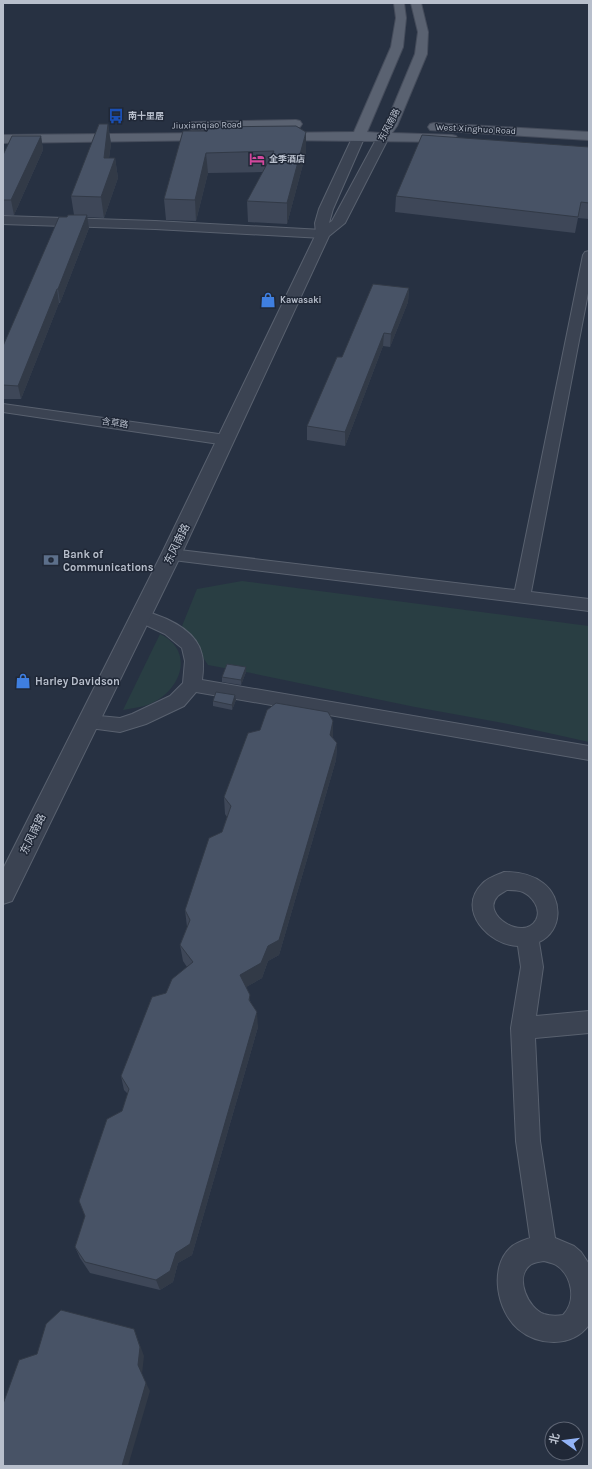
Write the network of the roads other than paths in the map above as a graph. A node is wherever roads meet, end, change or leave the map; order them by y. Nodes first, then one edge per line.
1 (399, 3) edge
2 (416, 3) edge
3 (309, 124) dead end
4 (348, 124) dead end
5 (391, 126) junction
6 (3, 128) edge
7 (361, 130) junction
8 (589, 136) edge
9 (383, 137) junction
10 (3, 139) edge
11 (589, 148) edge
12 (3, 220) edge
13 (323, 234) junction
14 (589, 255) edge
15 (3, 408) edge
16 (226, 440) junction
17 (172, 555) junction
18 (522, 597) junction
19 (589, 605) edge
20 (141, 616) junction
21 (192, 685) junction
22 (89, 722) junction
23 (589, 753) edge
24 (3, 894) edge
25 (527, 936) dead end
26 (589, 1022) edge
27 (523, 1028) junction
28 (544, 1248) dead end

1 - 7 main road, 东风南路
2 - 5 main road, 东风南路
3 - 6 main road, Jiuxianqiao Road
4 - 7 main road
5 - 7 main road, West Xinghuo Road
5 - 8 main road, West Xinghuo Road
5 - 9 main road, 东风南路
7 - 9 main road, West Xinghuo Road
7 - 10 main road, Jiuxianqiao Road
7 - 13 street, 东风南路
9 - 11 main road, West Xinghuo Road
9 - 13 street, 东风南路
12 - 13 street
13 - 16 street, 东风南路
14 - 18 street
15 - 16 street, 含草路
16 - 17 street, 东风南路
17 - 18 street
17 - 20 street, 东风南路
18 - 19 street
20 - 21 street
20 - 22 street, 东风南路
21 - 22 street
21 - 23 street
22 - 24 street, 东风南路
25 - 27 street
26 - 27 street
27 - 28 street

